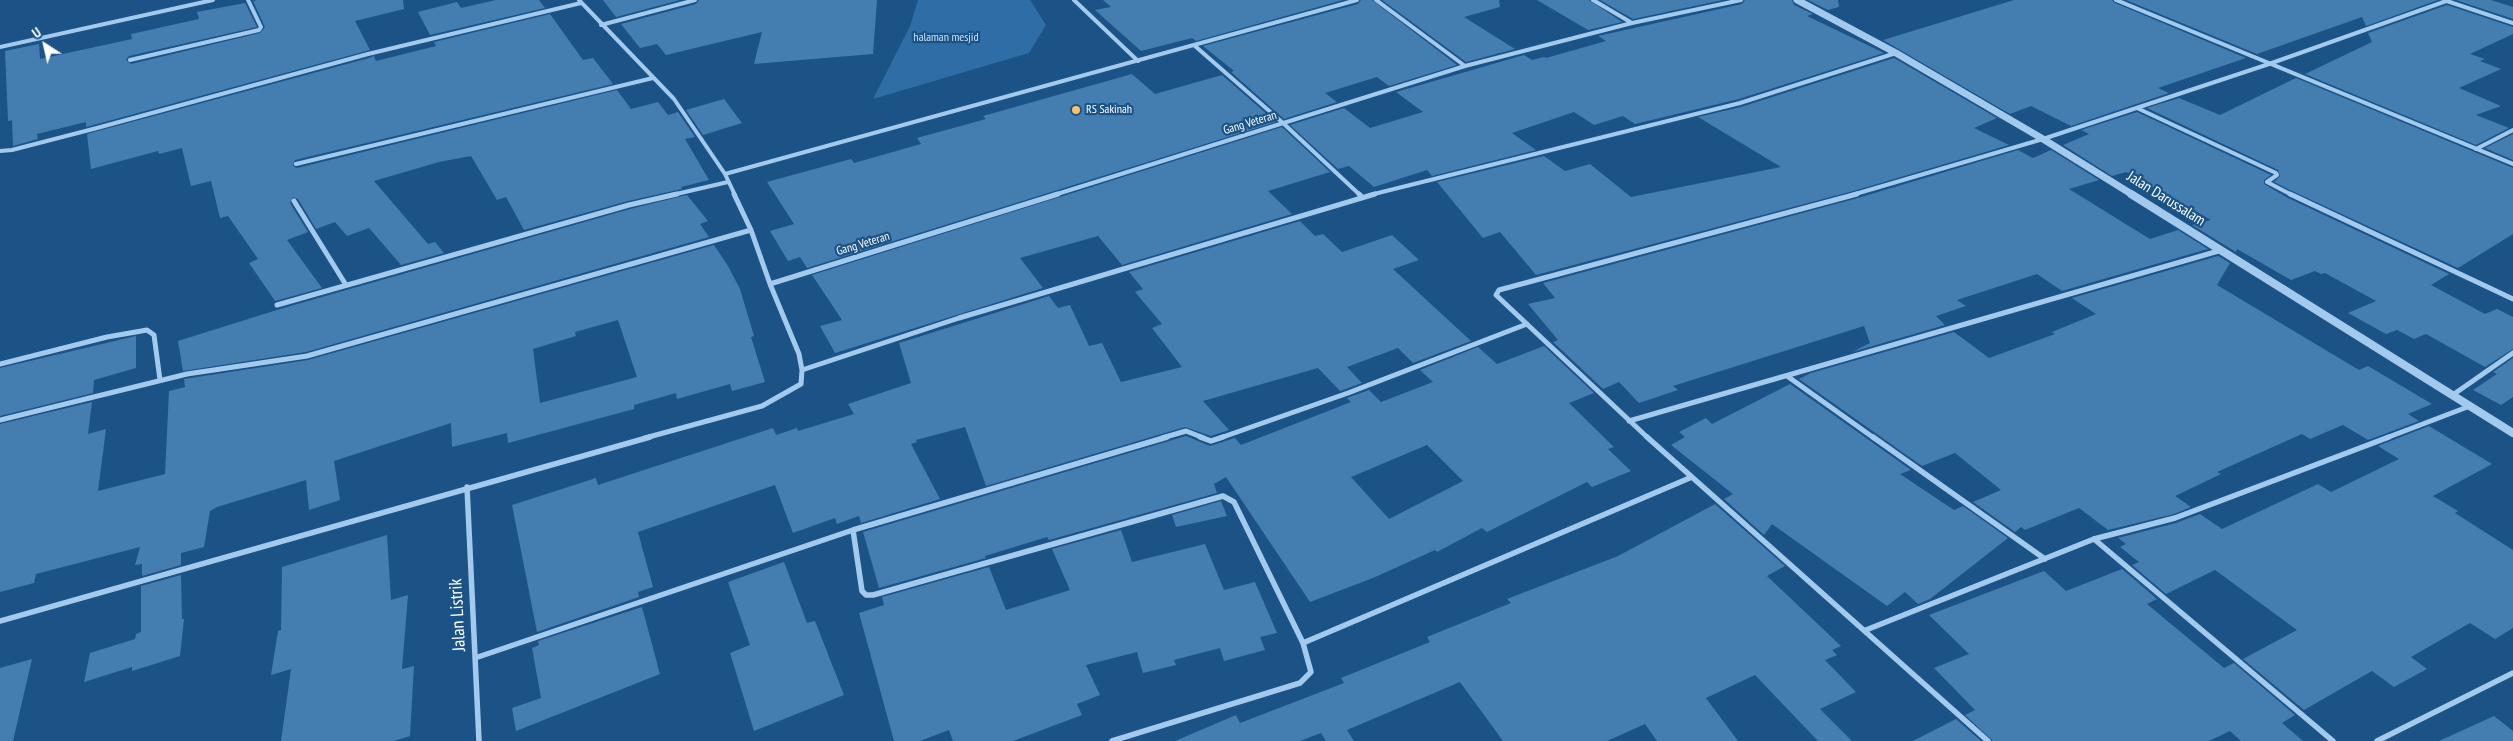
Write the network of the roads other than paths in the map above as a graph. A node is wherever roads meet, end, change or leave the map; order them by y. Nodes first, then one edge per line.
1 (213, 0) edge
2 (248, 0) edge
3 (695, 0) edge
4 (1074, 0) edge
5 (1357, 0) edge
6 (1376, 0) edge
7 (1593, 0) edge
8 (1741, 0) edge
9 (1797, 0) edge
10 (2116, 0) edge
11 (2448, 0) edge
12 (580, 1) edge
13 (1632, 22) junction
14 (2513, 23) edge
15 (601, 25) junction
16 (1195, 46) junction
17 (0, 48) edge
18 (1896, 53) junction
19 (130, 60) dead end
20 (1138, 62) junction
21 (2270, 64) junction
22 (1465, 66) junction
23 (653, 78) junction
24 (2137, 108) junction
25 (1283, 123) junction
26 (2513, 130) edge
27 (2043, 139) junction
28 (2476, 149) junction
29 (0, 151) edge
30 (296, 164) dead end
31 (2513, 164) edge
32 (725, 174) junction
33 (728, 182) junction
34 (1362, 197) junction
35 (294, 201) dead end
36 (751, 230) junction
37 (2222, 250) junction
38 (770, 284) junction
39 (346, 285) junction
40 (2513, 299) edge
41 (278, 305) dead end
42 (1527, 324) junction
43 (2513, 353) edge
44 (0, 364) edge
45 (802, 370) junction
46 (1787, 376) junction
47 (160, 380) junction
48 (2454, 394) junction
49 (2472, 405) junction
50 (0, 420) edge
51 (1629, 421) junction
52 (2513, 433) edge
53 (1692, 477) junction
54 (467, 487) junction
55 (853, 530) junction
56 (2094, 539) junction
57 (2045, 559) junction
58 (0, 621) edge
59 (1866, 630) junction
60 (1302, 643) junction
61 (476, 658) junction
62 (2513, 673) edge
63 (479, 741) edge
64 (1112, 741) edge
65 (1988, 741) edge
66 (2333, 741) edge
67 (2377, 741) edge

1 - 17 street
2 - 19 street
3 - 15 street
4 - 20 street
5 - 16 street
6 - 22 street
7 - 13 street
8 - 13 street, Gang Veteran
9 - 18 street, Jalan Darussalam
10 - 21 street
11 - 14 street
11 - 21 street
12 - 15 street
12 - 29 street
13 - 22 street, Gang Veteran
15 - 23 street
16 - 20 street
16 - 25 street
18 - 27 street, Jalan Darussalam
18 - 34 street
20 - 32 street
21 - 24 street
21 - 28 street
22 - 25 street, Gang Veteran
23 - 30 street
23 - 32 street
24 - 27 street
24 - 40 street
25 - 34 street
25 - 38 street, Gang Veteran
26 - 28 street
27 - 37 street, Jalan Darussalam
27 - 42 street
28 - 31 street
32 - 33 street
33 - 36 street
33 - 39 street
34 - 45 street
35 - 39 street
36 - 38 street
36 - 47 street
37 - 46 street
37 - 48 street, Jalan Darussalam
38 - 45 street
39 - 41 street
42 - 51 street
42 - 55 street
43 - 48 street
44 - 47 street
45 - 54 street
46 - 51 street
46 - 57 street
47 - 50 street
48 - 49 street, Jalan Darussalam
49 - 52 street, Jalan Darussalam
49 - 56 street
51 - 53 street
53 - 59 street
53 - 60 street
54 - 58 street
54 - 61 street, Jalan Listrik
55 - 60 street
55 - 61 street
56 - 57 street
56 - 66 street
57 - 59 street
59 - 65 street
60 - 64 street
61 - 63 street, Jalan Listrik
62 - 67 street

